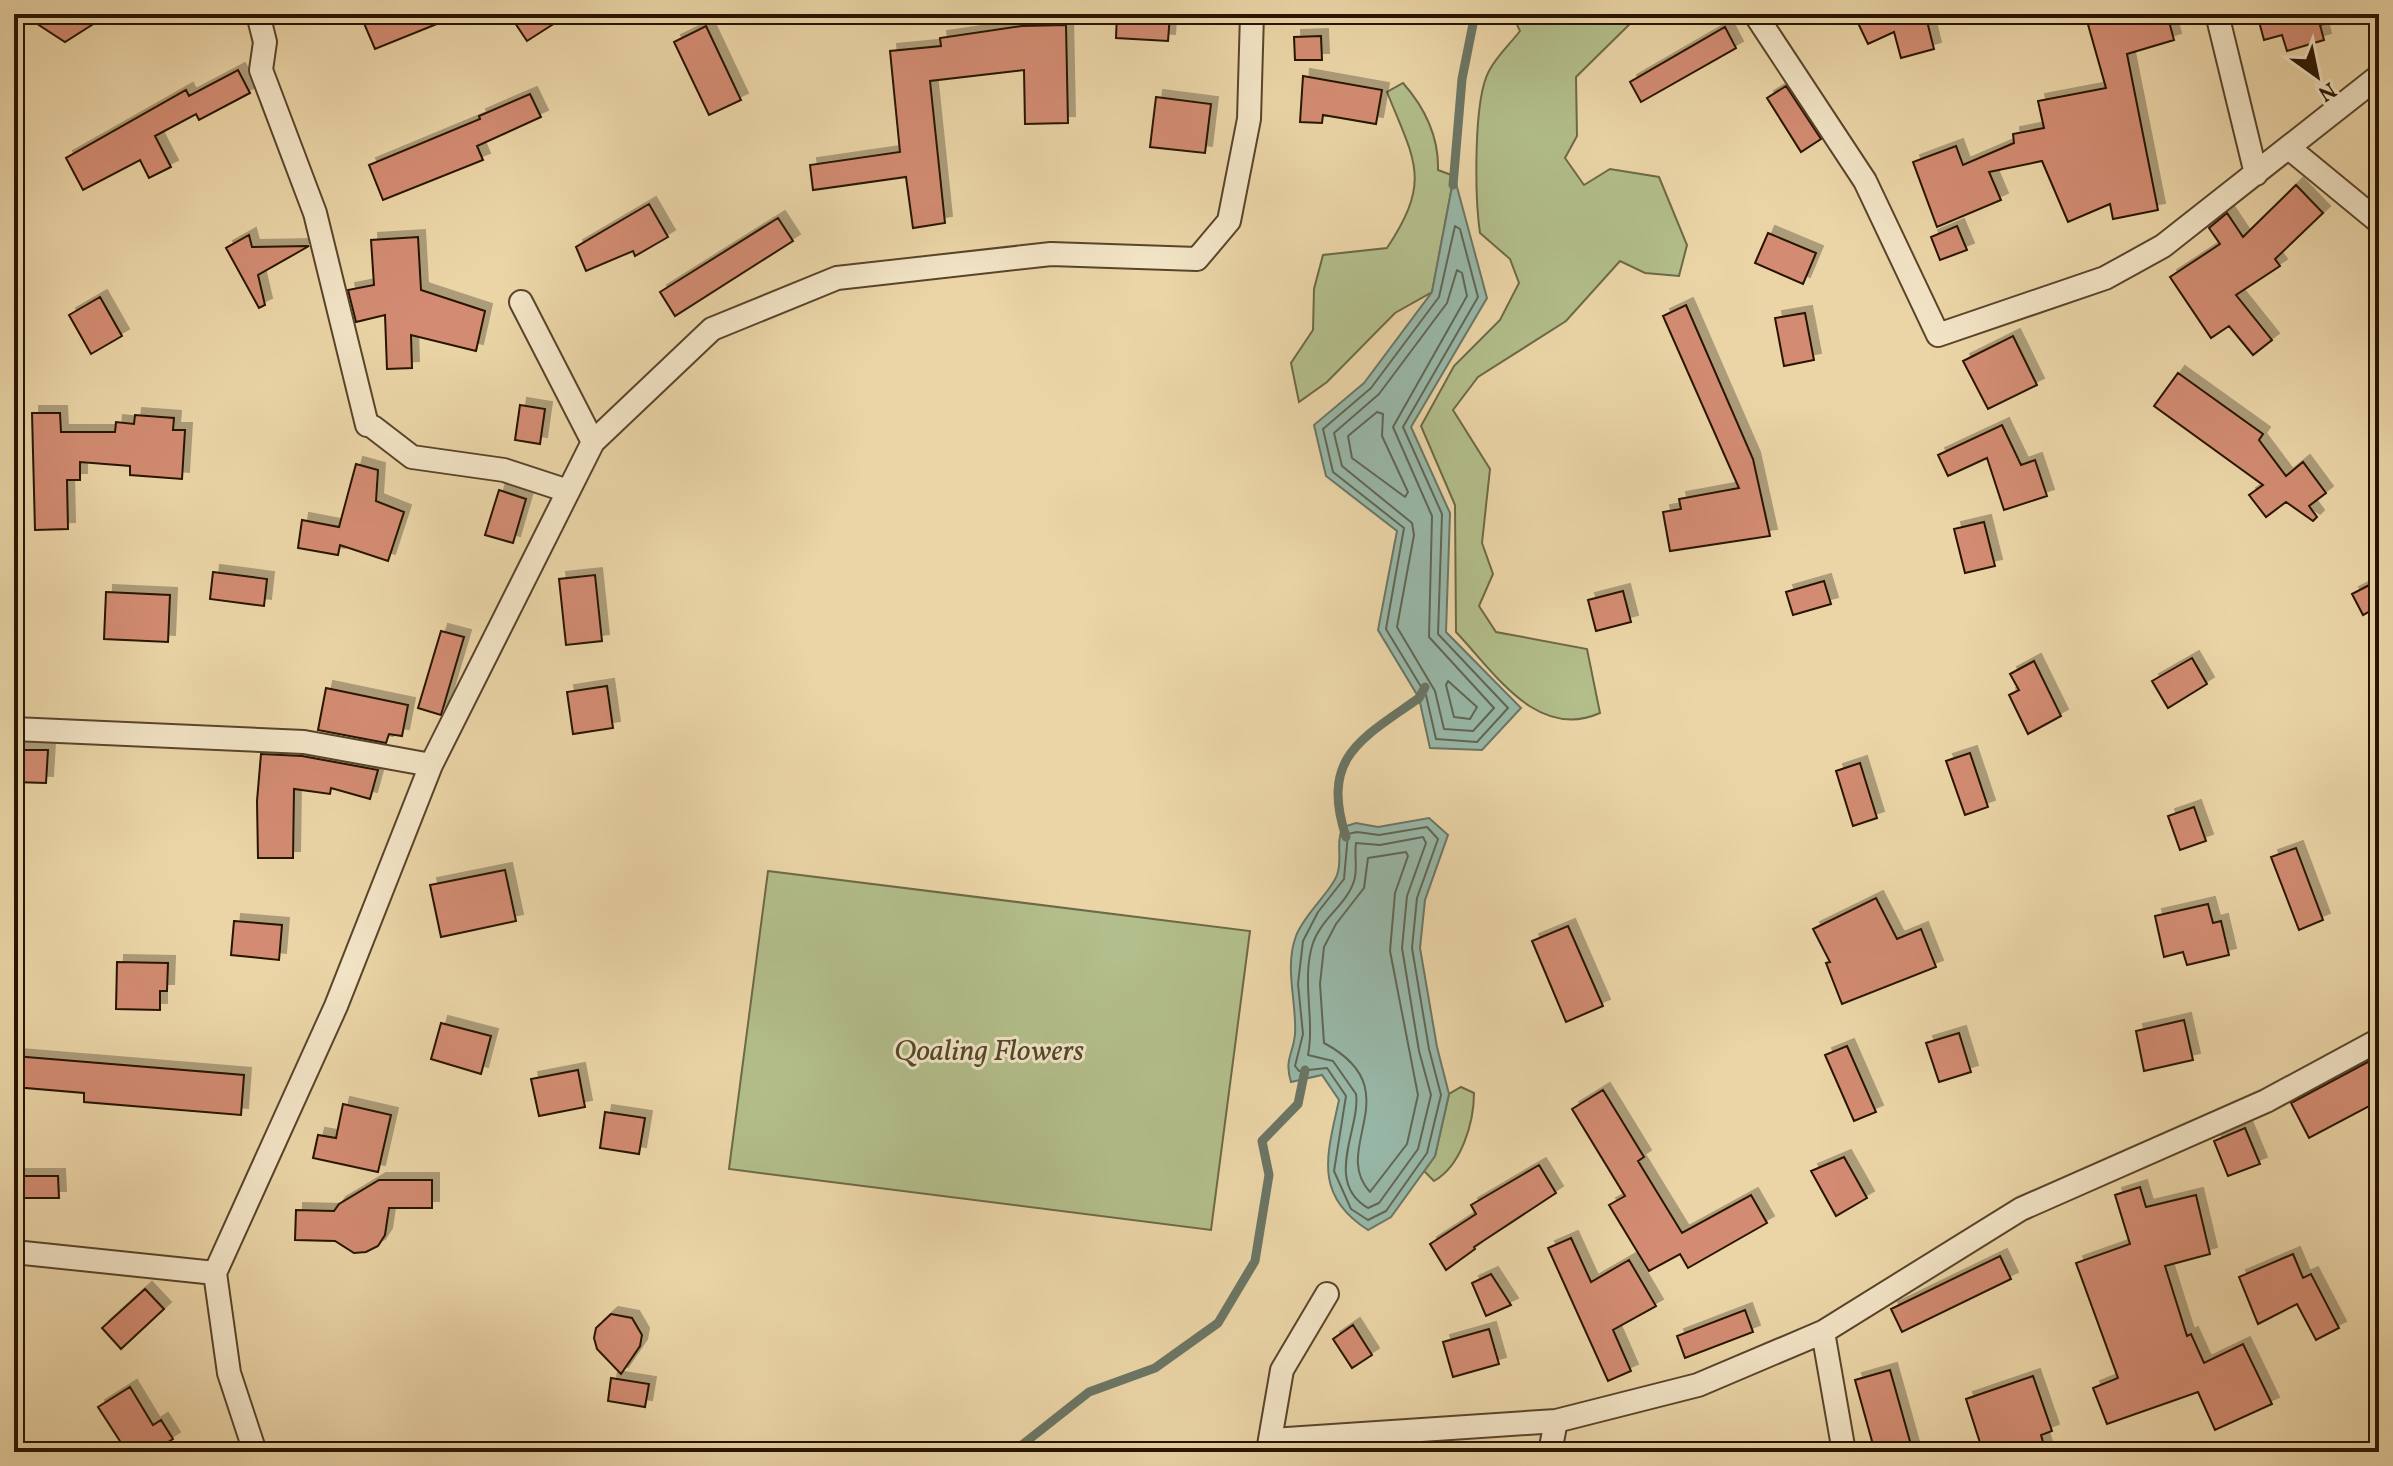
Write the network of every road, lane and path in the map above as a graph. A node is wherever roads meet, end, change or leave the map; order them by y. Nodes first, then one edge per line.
1 (258, 14) edge
2 (1252, 14) edge
3 (1755, 14) edge
4 (2217, 14) edge
5 (2379, 76) edge
6 (2289, 148) junction
7 (2256, 174) junction
8 (2379, 222) edge
9 (521, 302) dead end
10 (593, 442) junction
11 (568, 491) junction
12 (14, 729) edge
13 (431, 765) junction
14 (2379, 1040) edge
15 (14, 1252) edge
16 (215, 1273) junction
17 (1327, 1294) dead end
18 (1823, 1332) junction
19 (1556, 1421) junction
20 (1270, 1446) edge
21 (255, 1452) edge
22 (1550, 1452) edge
23 (1844, 1452) edge

1 - 11 street
2 - 10 street
3 - 7 street
4 - 7 street
5 - 6 street
6 - 7 street
6 - 8 street
9 - 10 street
10 - 11 street
11 - 13 street
12 - 13 street
13 - 16 street
14 - 18 street
15 - 16 street
16 - 21 street
17 - 20 street
18 - 19 street
18 - 23 street
19 - 20 street
19 - 22 street

